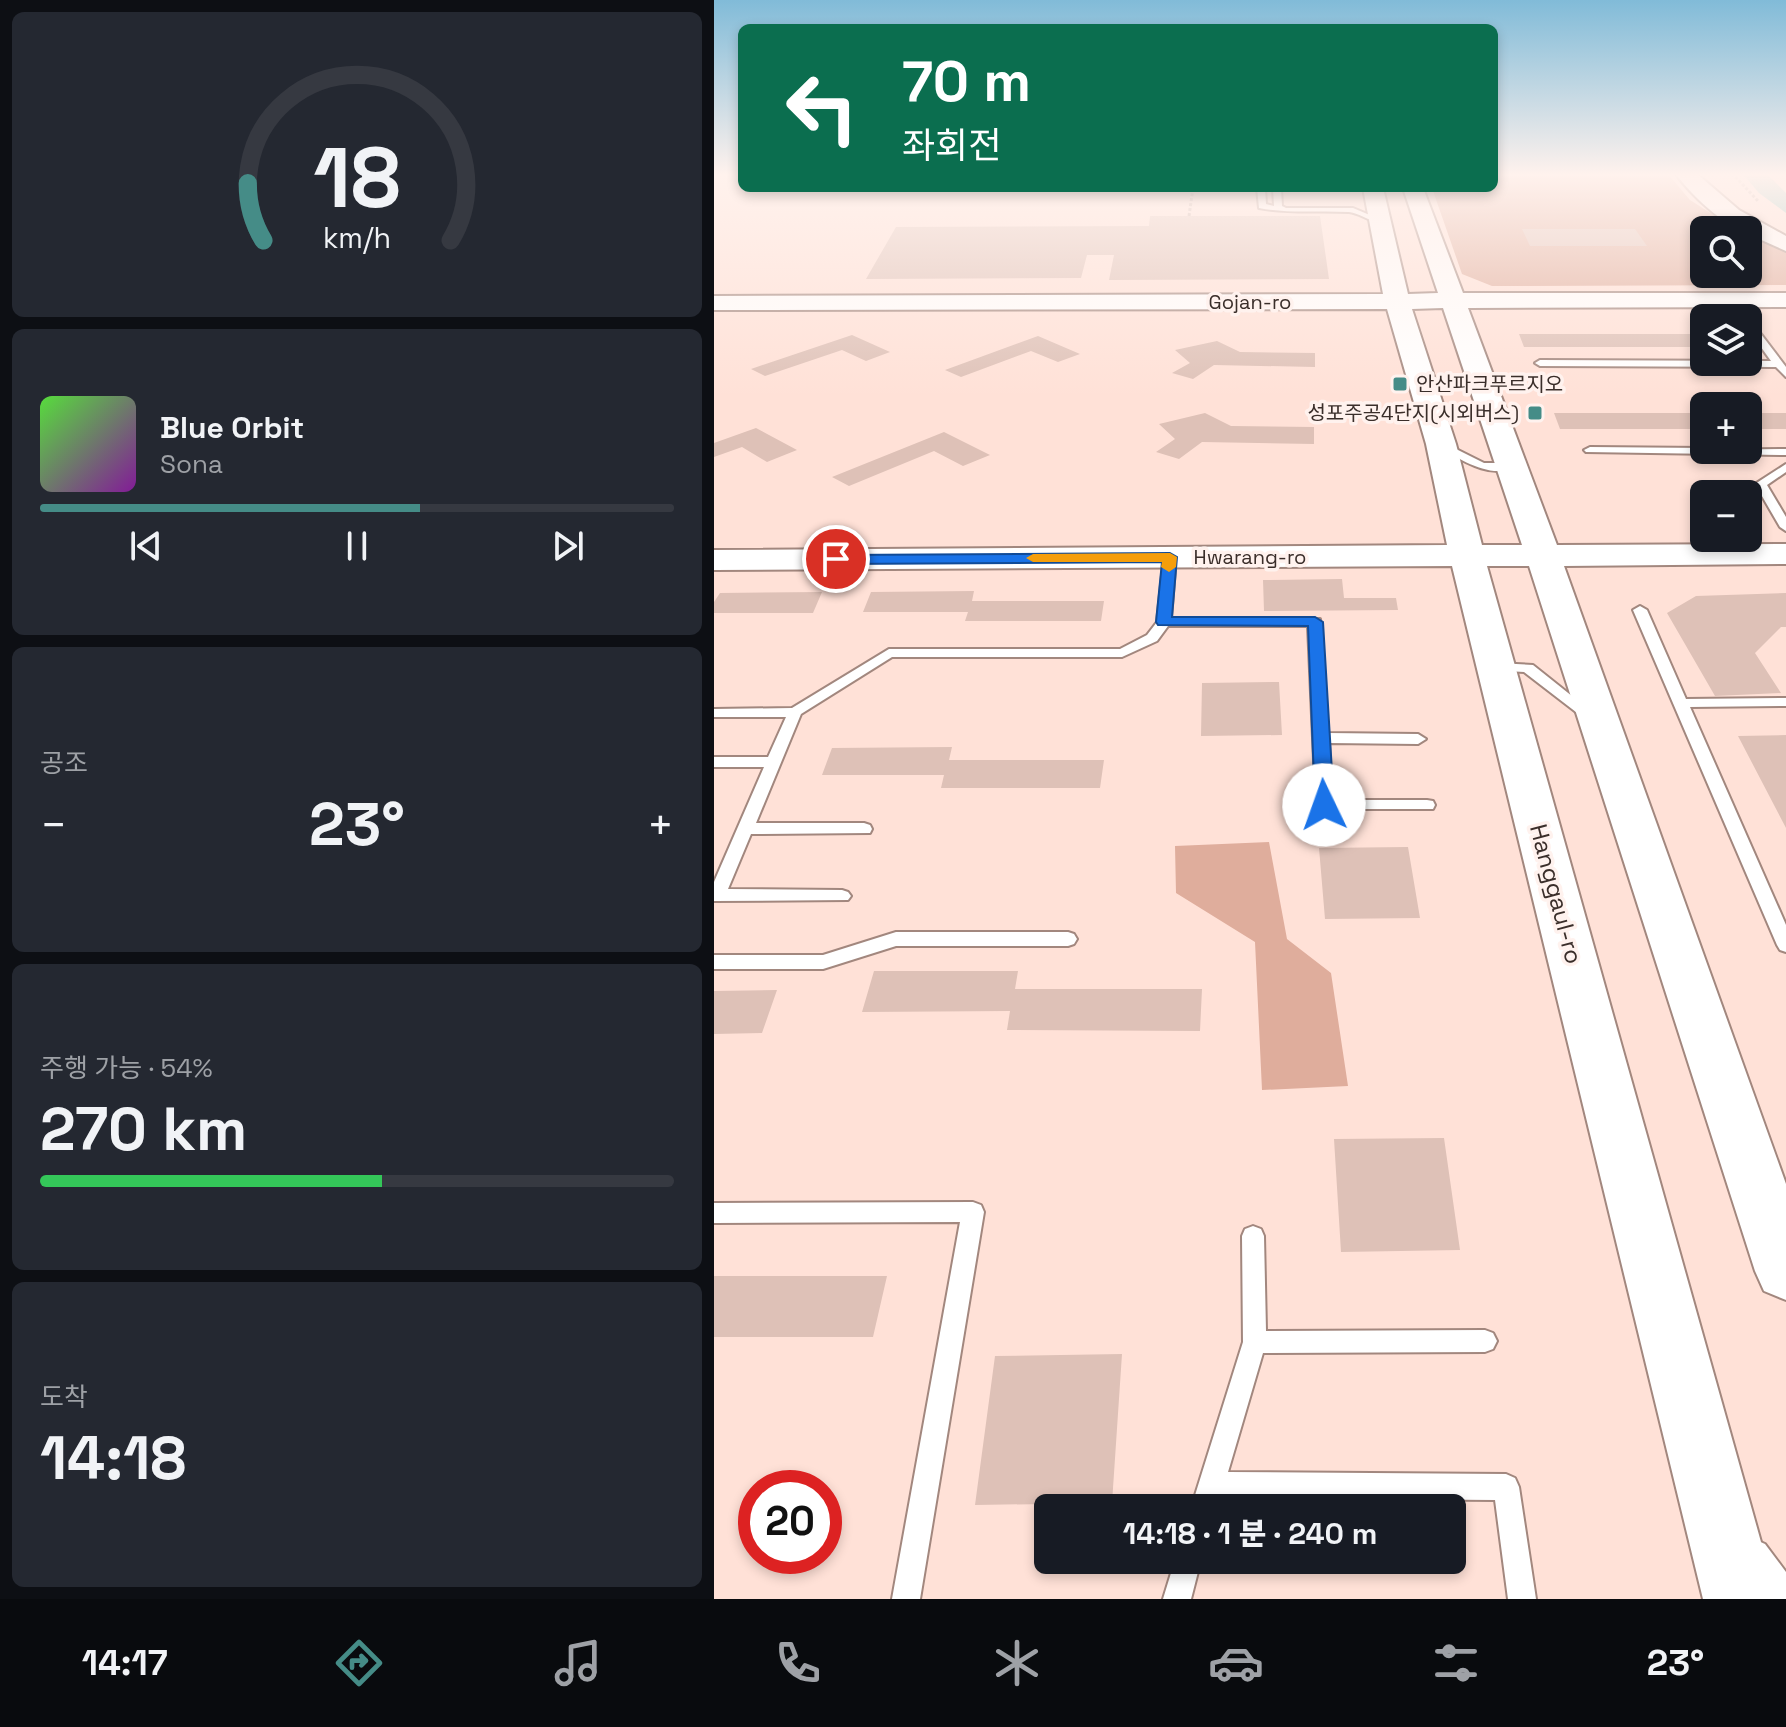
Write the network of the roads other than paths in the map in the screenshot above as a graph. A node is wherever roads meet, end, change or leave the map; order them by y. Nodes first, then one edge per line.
1 (1386, 248) edge
2 (1433, 248) edge
3 (1786, 291) edge
4 (714, 293) edge
5 (1396, 296) junction
6 (1450, 296) junction
7 (1786, 300) edge
8 (714, 303) edge
9 (1762, 340) edge
10 (1781, 362) edge
11 (1540, 363) dead end
12 (1441, 444) junction
13 (1590, 450) dead end
14 (1786, 452) edge
15 (1511, 466) junction
16 (1786, 467) edge
17 (1786, 527) edge
18 (1786, 554) edge
19 (1543, 555) junction
20 (1467, 556) junction
21 (1170, 557) junction
22 (714, 560) edge
23 (1640, 610) dead end
24 (1164, 622) junction
25 (1496, 667) junction
26 (1786, 702) edge
27 (1681, 703) junction
28 (795, 712) junction
29 (714, 713) edge
30 (1601, 725) junction
31 (1321, 738) junction
32 (1418, 739) dead end
33 (714, 762) edge
34 (774, 762) junction
35 (1427, 805) dead end
36 (746, 828) junction
37 (864, 829) dead end
38 (716, 895) edge
39 (842, 896) dead end
40 (1068, 939) dead end
41 (1786, 945) edge
42 (714, 962) edge
43 (714, 1213) edge
44 (1253, 1236) dead end
45 (1786, 1271) edge
46 (1485, 1341) dead end
47 (1255, 1342) junction
48 (1712, 1493) junction
49 (1209, 1494) edge
50 (1297, 1494) edge
51 (1184, 1574) edge
52 (1786, 1594) edge
53 (906, 1599) edge
54 (1177, 1599) edge
55 (1522, 1599) edge
56 (1740, 1599) edge

1 - 5 street, Hanggaul-ro
2 - 6 street
3 - 6 street, Gojan-ro
4 - 5 street, Gojan-ro
5 - 6 street, Gojan-ro
5 - 8 street, Gojan-ro
5 - 12 street, Hanggaul-ro
6 - 7 street, Gojan-ro
6 - 15 street
9 - 10 lane
10 - 11 lane
12 - 15 lane
12 - 20 street, Hanggaul-ro
13 - 14 lane
15 - 19 street
16 - 17 lane
18 - 19 street, Hwarang-ro
19 - 20 street, Hwarang-ro
19 - 30 street
20 - 21 street, Hwarang-ro
20 - 25 street, Hanggaul-ro
21 - 22 street, Hwarang-ro
21 - 24 lane
23 - 27 lane
24 - 28 lane
24 - 31 lane
25 - 30 lane
25 - 48 street, Hanggaul-ro
26 - 27 lane
27 - 41 lane
28 - 29 lane
28 - 34 lane
30 - 45 street
31 - 32 lane
31 - 35 lane
33 - 34 lane
34 - 36 lane
36 - 37 lane
36 - 38 lane
38 - 39 lane
40 - 42 lane
43 - 53 lane
44 - 47 lane
46 - 47 lane
47 - 49 lane
48 - 52 lane
48 - 56 street, Hanggaul-ro
50 - 55 lane
51 - 54 lane

